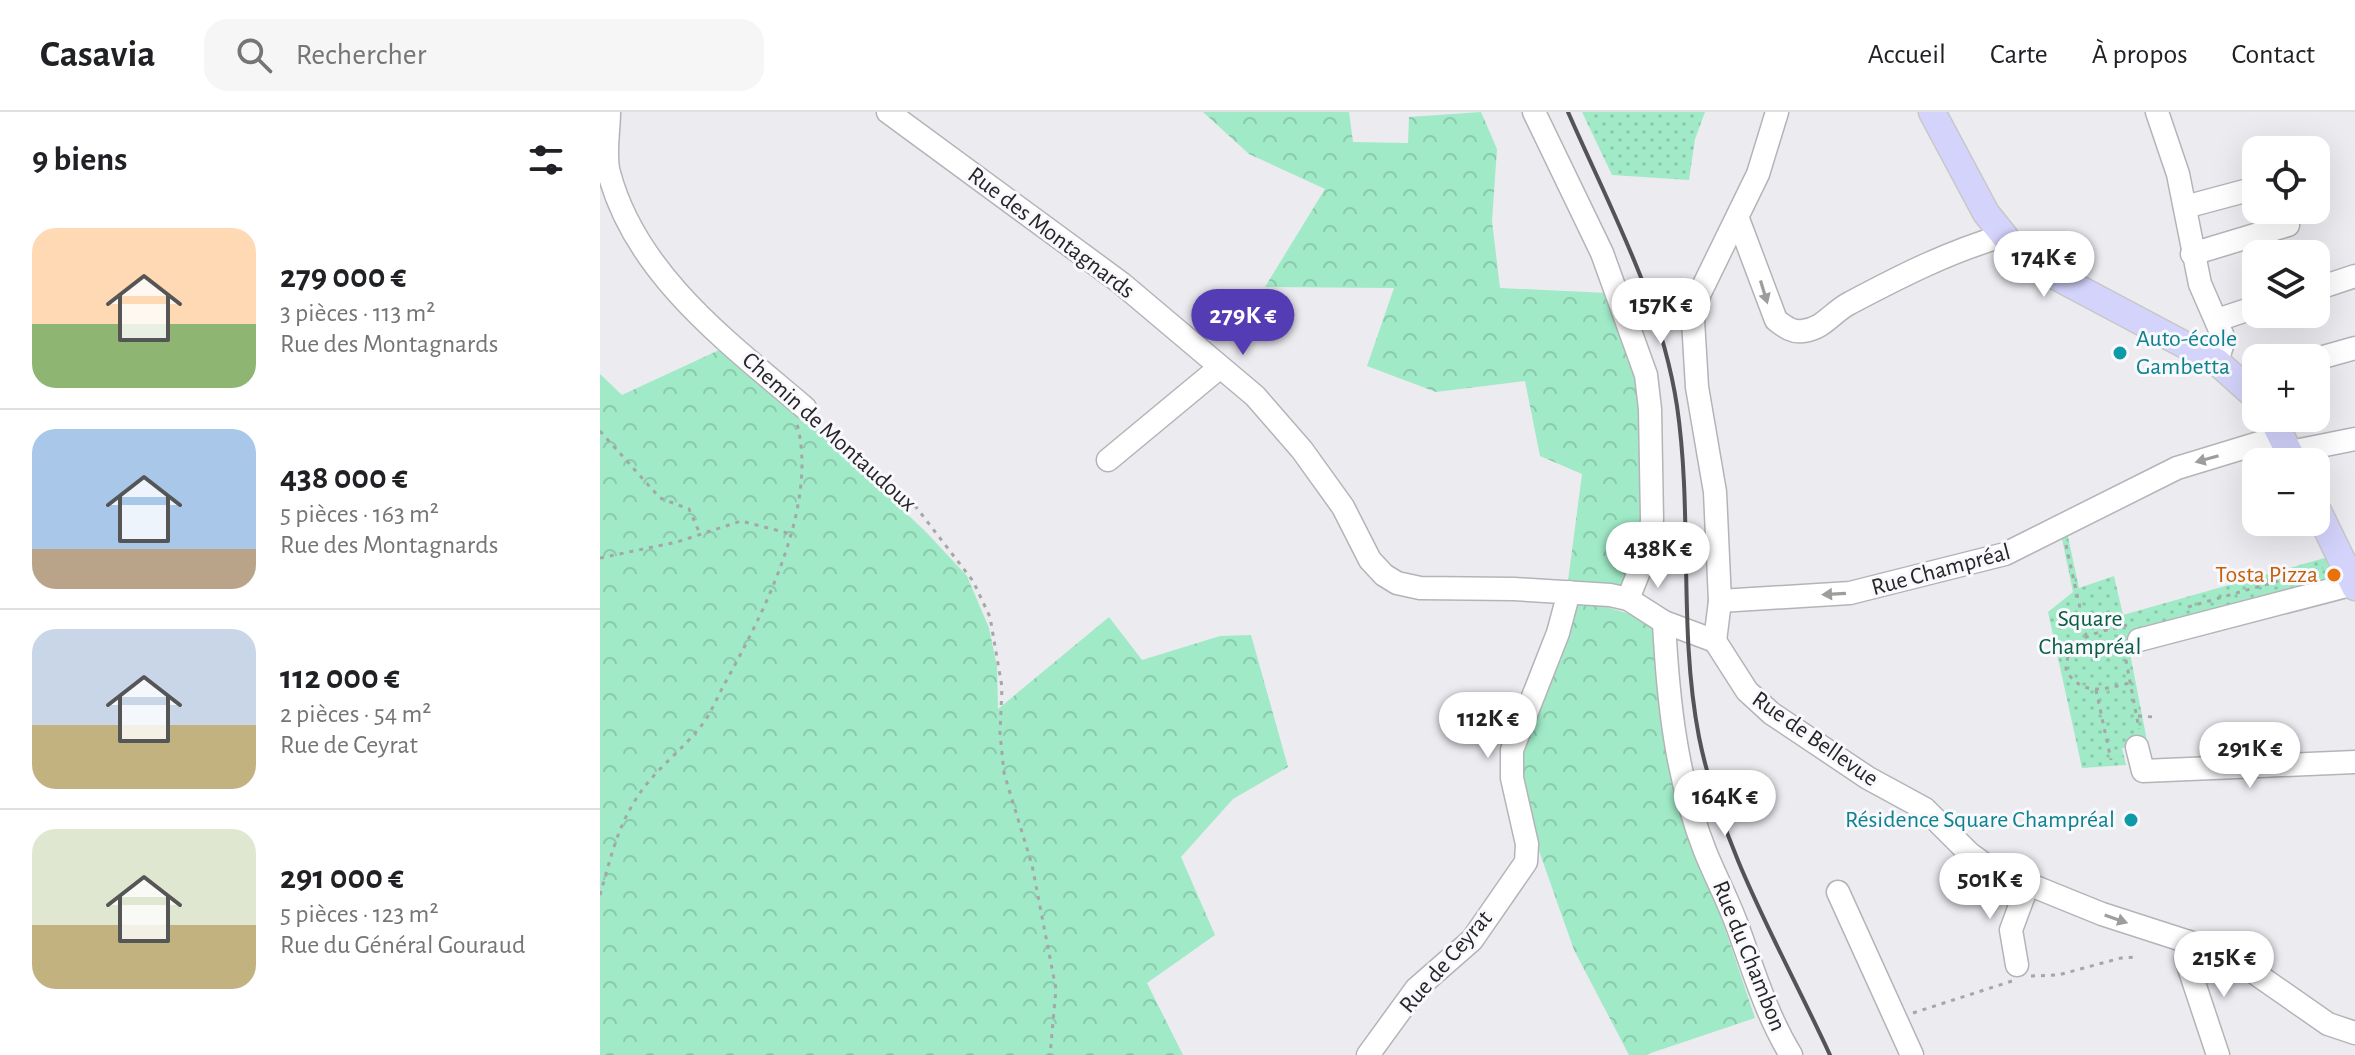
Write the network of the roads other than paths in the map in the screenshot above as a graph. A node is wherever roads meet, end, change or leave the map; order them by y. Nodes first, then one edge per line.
1 (609, 112) edge
2 (888, 112) edge
3 (1534, 112) edge
4 (1777, 112) edge
5 (1932, 112) edge
6 (2157, 112) edge
7 (2242, 192) edge
8 (2185, 207) junction
9 (1738, 219) junction
10 (2288, 225) dead end
11 (2003, 236) junction
12 (2192, 254) junction
13 (2355, 276) edge
14 (2330, 284) edge
15 (2242, 312) edge
16 (2217, 320) junction
17 (2355, 348) edge
18 (2330, 355) edge
19 (2217, 362) junction
20 (1219, 368) junction
21 (2242, 378) edge
22 (797, 401) road end
23 (2355, 439) edge
24 (2284, 442) edge
25 (1108, 460) dead end
26 (2330, 536) edge
27 (2354, 585) edge
28 (1569, 592) junction
29 (1628, 599) junction
30 (1720, 601) junction
31 (1664, 622) junction
32 (2132, 635) road end
33 (1715, 641) junction
34 (2139, 744) road end
35 (2355, 762) edge
36 (2028, 884) junction
37 (1838, 892) dead end
38 (2189, 942) junction
39 (2017, 965) dead end
40 (2355, 1033) edge
41 (1368, 1055) edge
42 (1791, 1055) edge
43 (1912, 1055) edge
44 (2218, 1055) edge

1 - 22 street, Chemin de Montaudoux
2 - 20 street, Rue des Montagnards
3 - 29 street
4 - 9 street
5 - 11 main road
6 - 8 street
7 - 8 street
8 - 12 street
9 -> 11 street
9 - 30 street
10 - 12 street
11 - 19 main road
12 - 16 street
13 - 14 street
15 - 16 street
16 - 19 street
17 - 18 street
19 - 21 main road
20 - 25 street
20 - 28 street, Rue des Montagnards
23 - 24 street, Rue Champréal
24 -> 30 street, Rue Champréal
26 - 27 main road
27 - 32 street
28 - 29 street, Rue des Montagnards
28 - 41 street, Rue de Ceyrat
29 - 31 street, Rue des Montagnards
30 - 33 street
31 - 33 street, Rue des Montagnards
31 - 42 street, Rue du Chambon
33 - 36 street, Rue de Bellevue
34 - 35 street
36 -> 38 street, Rue de Bellevue
36 - 39 street
37 - 43 street
38 - 40 street, Rue de Bellevue
38 - 44 street

